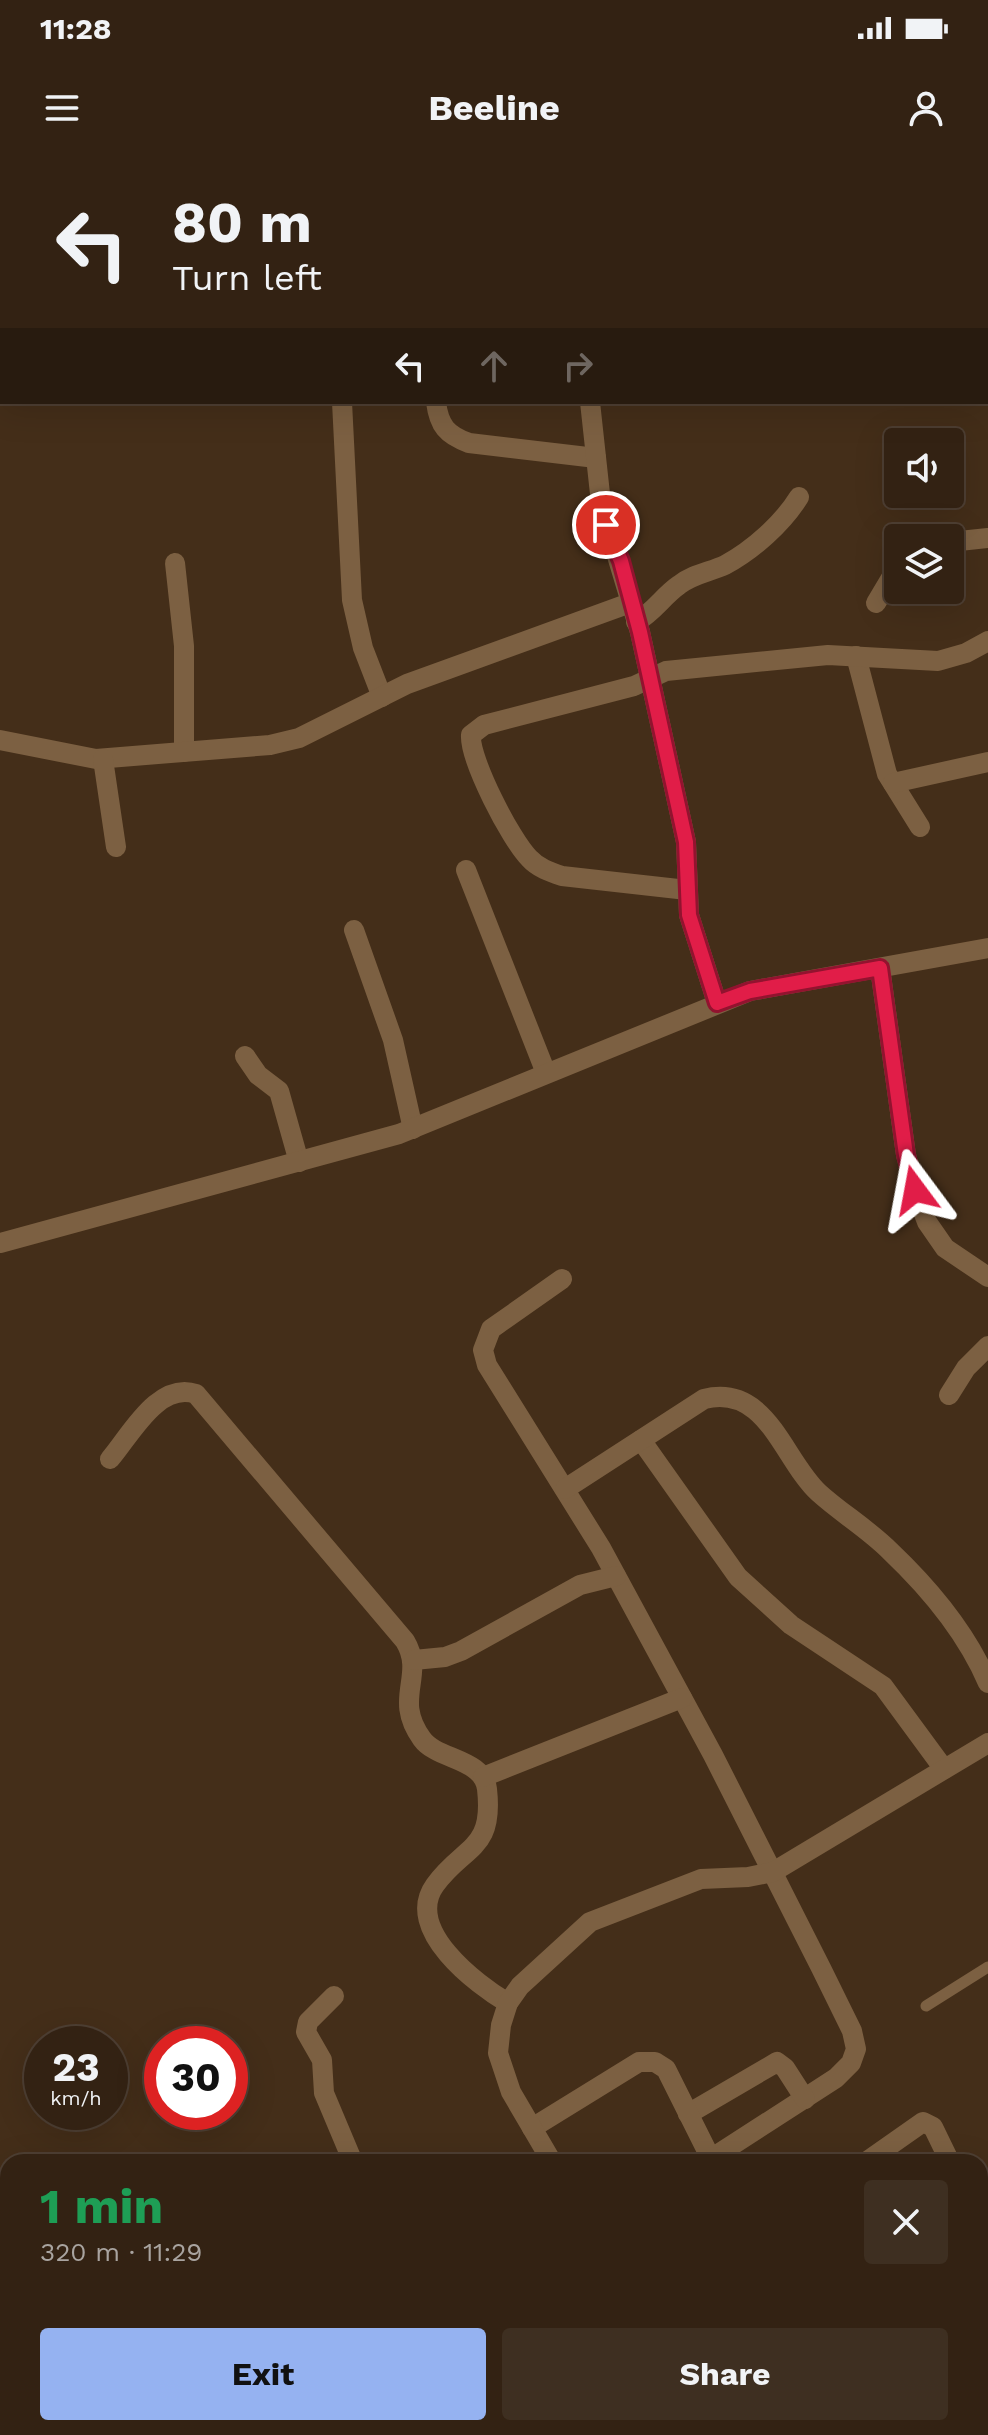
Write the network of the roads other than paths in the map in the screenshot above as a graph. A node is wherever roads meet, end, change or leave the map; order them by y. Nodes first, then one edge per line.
1 (342, 404) edge
2 (436, 404) edge
3 (590, 404) edge
4 (596, 458) junction
5 (799, 497) dead end
6 (988, 538) edge
7 (964, 541) edge
8 (175, 563) dead end
9 (884, 590) edge
10 (876, 603) dead end
11 (633, 612) junction
12 (988, 641) edge
13 (856, 656) junction
14 (649, 676) junction
15 (382, 697) junction
16 (0, 740) edge
17 (184, 752) junction
18 (103, 759) junction
19 (988, 762) edge
20 (893, 783) junction
21 (920, 827) dead end
22 (116, 847) dead end
23 (466, 870) dead end
24 (687, 890) junction
25 (354, 930) dead end
26 (988, 948) edge
27 (880, 968) junction
28 (717, 1003) junction
29 (245, 1056) dead end
30 (546, 1073) junction
31 (413, 1129) junction
32 (299, 1162) junction
33 (0, 1243) edge
34 (988, 1277) edge
35 (562, 1279) dead end
36 (988, 1346) edge
37 (949, 1395) dead end
38 (641, 1440) junction
39 (110, 1459) dead end
40 (565, 1489) junction
41 (616, 1576) junction
42 (414, 1660) junction
43 (988, 1683) edge
44 (682, 1698) junction
45 (988, 1743) edge
46 (944, 1769) junction
47 (483, 1777) junction
48 (773, 1872) junction
49 (988, 1967) edge
50 (334, 1996) dead end
51 (508, 2003) junction
52 (926, 2006) dead end
53 (805, 2099) junction
54 (688, 2114) junction
55 (532, 2128) junction
56 (350, 2154) edge
57 (547, 2154) edge
58 (705, 2154) edge
59 (718, 2154) edge
60 (877, 2154) edge
61 (946, 2154) edge

1 - 15 street
2 - 4 street
3 - 4 street
4 - 11 street
5 - 11 street
6 - 7 street
8 - 17 street
9 - 10 street
11 - 14 street
11 - 15 street
12 - 13 street
13 - 14 street
13 - 20 street
14 - 24 street
14 - 24 street
15 - 17 street
16 - 18 street
17 - 18 street
18 - 22 street
19 - 20 street
20 - 21 street
23 - 30 street
24 - 28 street
25 - 31 street
26 - 27 street
27 - 28 street
27 - 34 street
28 - 30 street
29 - 32 street
30 - 31 street
31 - 32 street
32 - 33 street
35 - 40 street
36 - 37 street
38 - 40 street
38 - 43 street
38 - 46 street
39 - 42 street
40 - 41 street
41 - 42 street
41 - 44 street
42 - 47 street
44 - 47 street
44 - 48 street
45 - 46 street
46 - 48 street
47 - 51 street
48 - 51 street
48 - 53 street
49 - 52 lane
50 - 56 street
51 - 55 street
53 - 54 street
53 - 59 street
54 - 55 street
54 - 58 street
55 - 57 street
60 - 61 street

